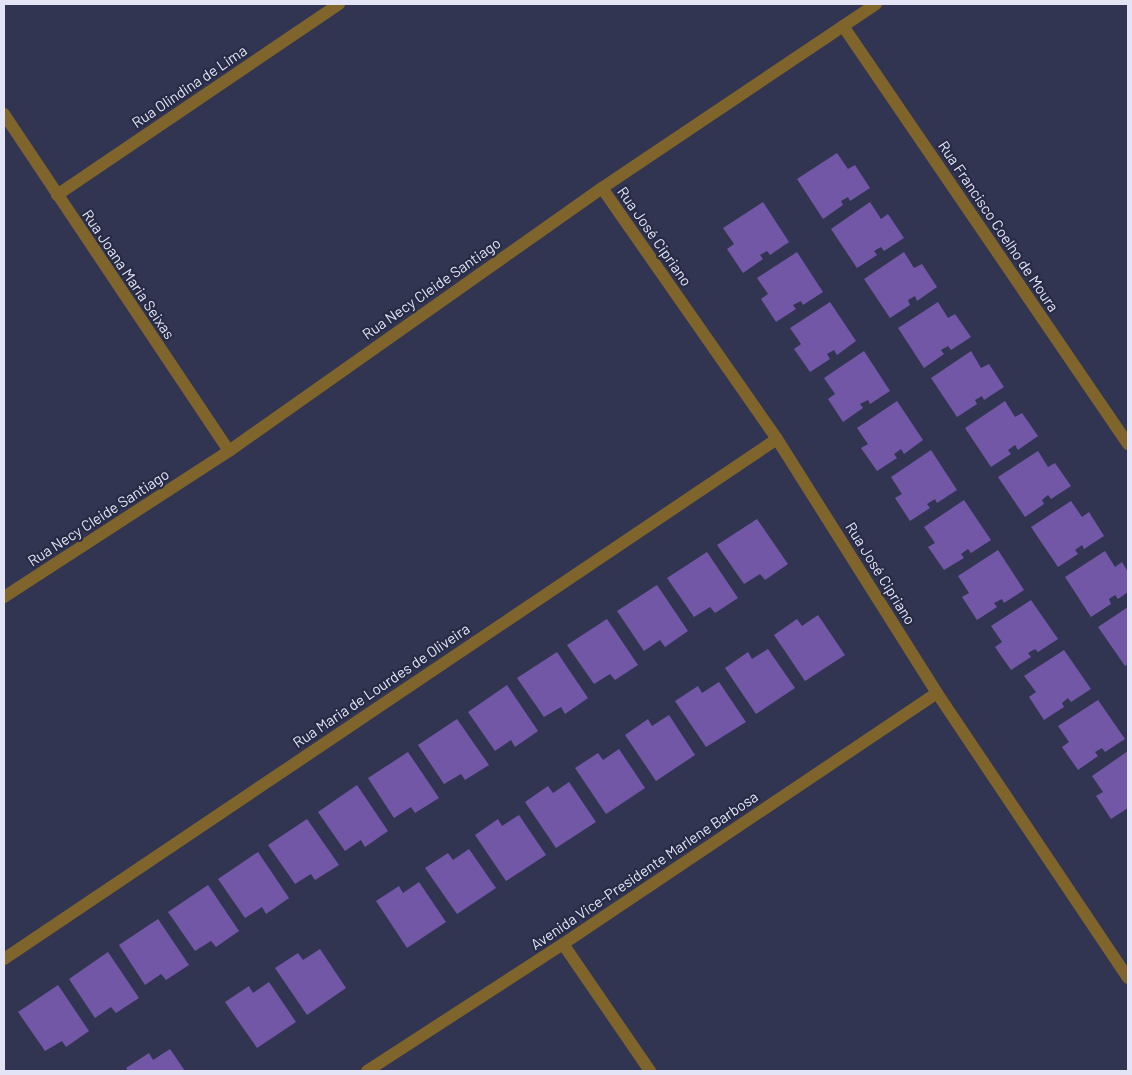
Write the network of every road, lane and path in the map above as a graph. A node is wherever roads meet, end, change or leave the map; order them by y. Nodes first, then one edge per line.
1 (340, 4) edge
2 (876, 4) edge
3 (843, 26) junction
4 (4, 114) edge
5 (602, 188) junction
6 (57, 195) junction
7 (777, 439) junction
8 (1128, 444) edge
9 (229, 451) junction
10 (4, 597) edge
11 (937, 693) junction
12 (563, 944) junction
13 (4, 959) edge
14 (1128, 978) edge
15 (367, 1071) edge
16 (650, 1071) edge

1 - 6 street, Rua Olindina de Lima
2 - 3 street, Rua Necy Cleide Santiago
3 - 5 street, Rua Necy Cleide Santiago
3 - 8 street, Rua Francisco Coelho de Moura
4 - 6 street, Rua Joana Maria Seixas
5 - 7 street, Rua José Cipriano
5 - 9 street, Rua Necy Cleide Santiago
6 - 9 street, Rua Joana Maria Seixas
7 - 11 street, Rua José Cipriano
7 - 13 street, Rua Maria de Lourdes de Oliveira
9 - 10 street, Rua Necy Cleide Santiago
11 - 12 street, Avenida Vice-Presidente Marlene Barbosa
11 - 14 street, Rua José Cipriano
12 - 15 street, Avenida Vice-Presidente Marlene Barbosa
12 - 16 street

